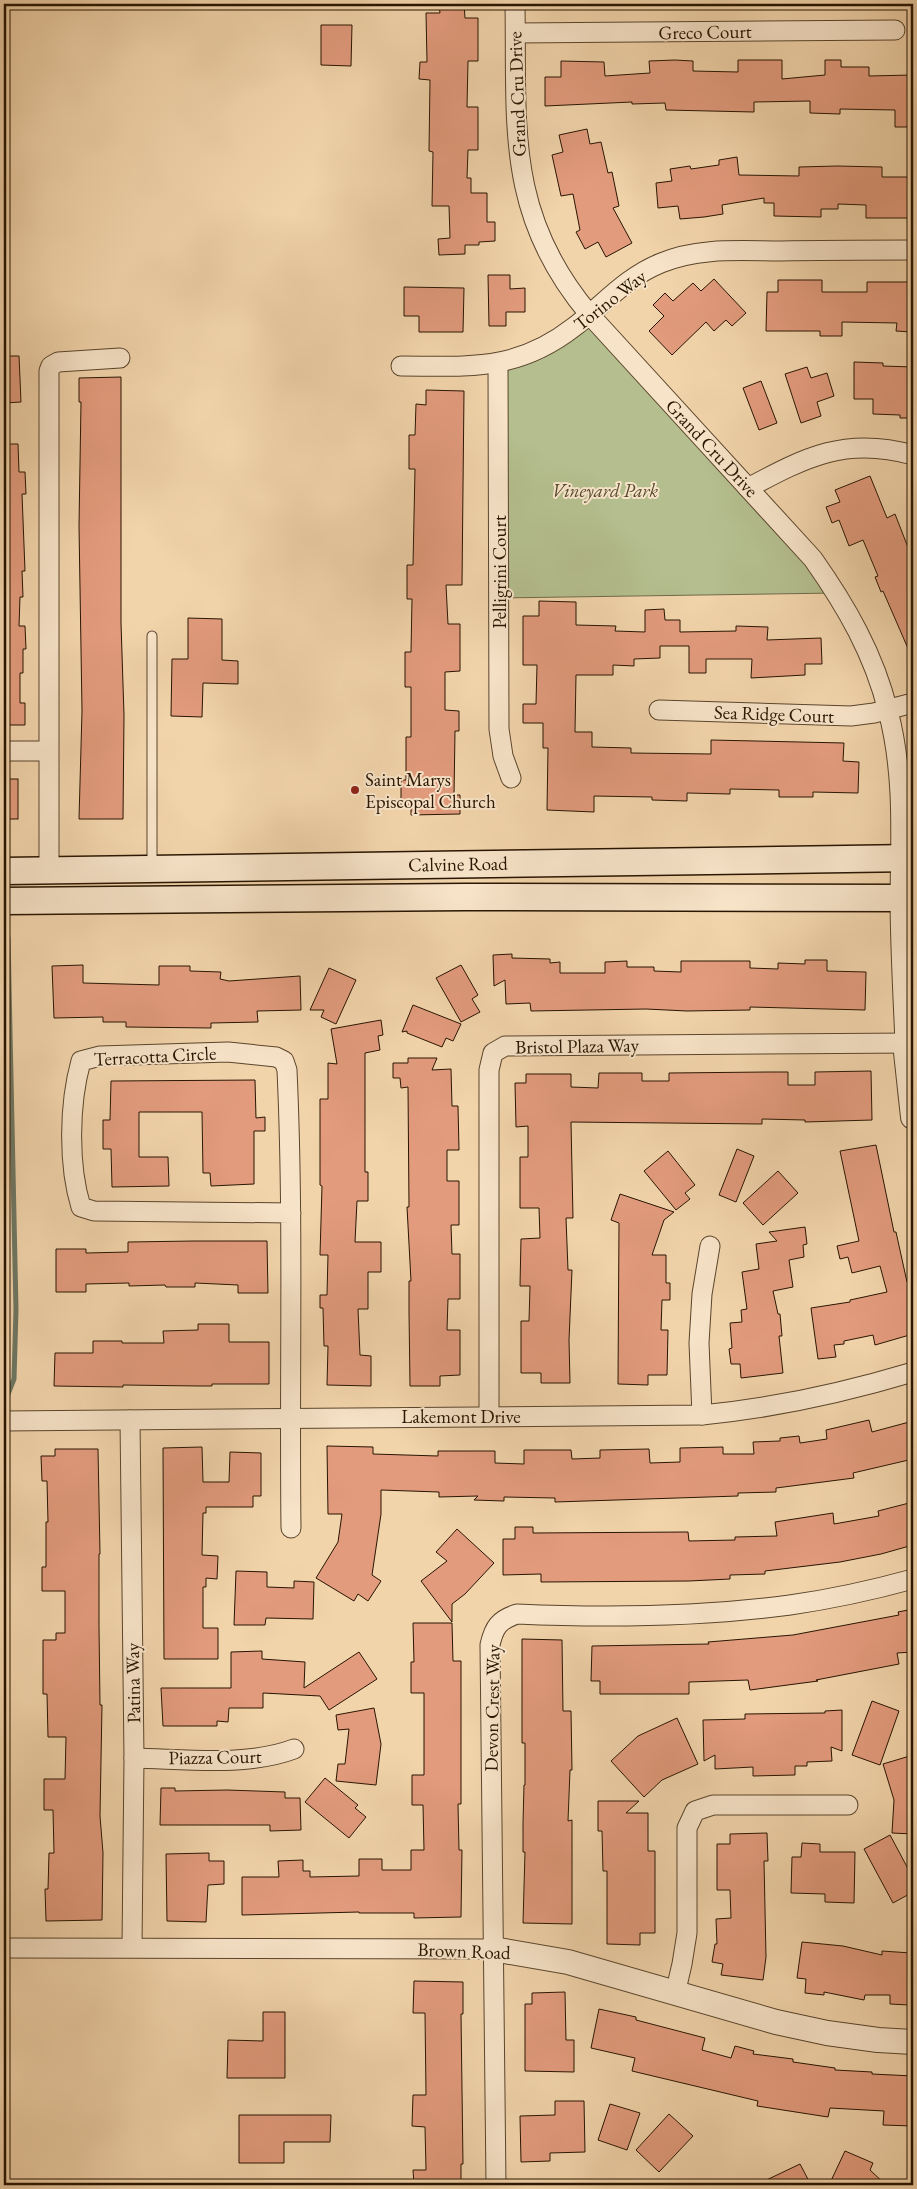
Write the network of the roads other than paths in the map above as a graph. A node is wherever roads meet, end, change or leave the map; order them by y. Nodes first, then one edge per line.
1 (515, 4) edge
2 (895, 30) dead end
3 (516, 33) junction
4 (913, 250) edge
5 (589, 314) junction
6 (120, 358) dead end
7 (498, 363) junction
8 (401, 366) dead end
9 (913, 455) edge
10 (748, 488) junction
11 (152, 636) dead end
12 (913, 703) edge
13 (659, 710) dead end
14 (888, 710) junction
15 (4, 751) edge
16 (48, 751) junction
17 (511, 778) dead end
18 (907, 858) edge
19 (149, 869) junction
20 (49, 870) junction
21 (4, 871) edge
22 (4, 888) edge
23 (909, 894) edge
24 (661, 898) junction
25 (4, 901) edge
26 (909, 1043) edge
27 (913, 1117) edge
28 (292, 1213) junction
29 (710, 1246) dead end
30 (913, 1372) edge
31 (702, 1415) junction
32 (489, 1416) junction
33 (292, 1418) junction
34 (130, 1420) junction
35 (4, 1421) edge
36 (291, 1528) dead end
37 (913, 1580) edge
38 (294, 1749) dead end
39 (134, 1758) junction
40 (848, 1805) dead end
41 (132, 1947) junction
42 (4, 1948) edge
43 (493, 1949) junction
44 (675, 1994) junction
45 (913, 2042) edge
46 (496, 2185) edge

1 - 3 street, Grand Cru Drive
2 - 3 street, Greco Court
3 - 5 street, Grand Cru Drive
4 - 5 street, Torino Way
5 - 7 street, Torino Way
5 - 10 street, Grand Cru Drive
6 - 16 street
7 - 8 street, Torino Way
7 - 17 street, Pelligrini Court
9 - 10 street
10 - 14 street, Grand Cru Drive
11 - 19 lane
12 - 14 street, Sea Ridge Court
13 - 14 street, Sea Ridge Court
14 - 18 street, Grand Cru Drive
15 - 16 street
16 - 20 street
18 - 19 main road, Calvine Road
18 - 23 street, Grand Cru Drive
18 - 24 main road
19 - 20 main road, Calvine Road
19 - 22 main road
20 - 21 main road, Calvine Road
23 - 24 main road, Calvine Road
23 - 26 street, Grand Cru Drive
24 - 25 main road, Calvine Road
26 - 27 street
26 - 32 street, Bristol Plaza Way
28 - 28 street, Terracotta Circle
28 - 33 street, Terracotta Circle
29 - 31 street
30 - 31 street, Lakemont Drive
31 - 32 street, Lakemont Drive
32 - 33 street, Lakemont Drive
33 - 34 street, Lakemont Drive
33 - 36 street, Terracotta Circle
34 - 35 street, Lakemont Drive
34 - 39 street, Patina Way
37 - 43 street, Devon Crest Way
38 - 39 street, Piazza Court
39 - 41 street, Patina Way
40 - 44 street
41 - 42 street, Brown Road
41 - 43 street, Brown Road
43 - 44 street, Brown Road
43 - 46 street, Devon Crest Way
44 - 45 street, Brown Road

